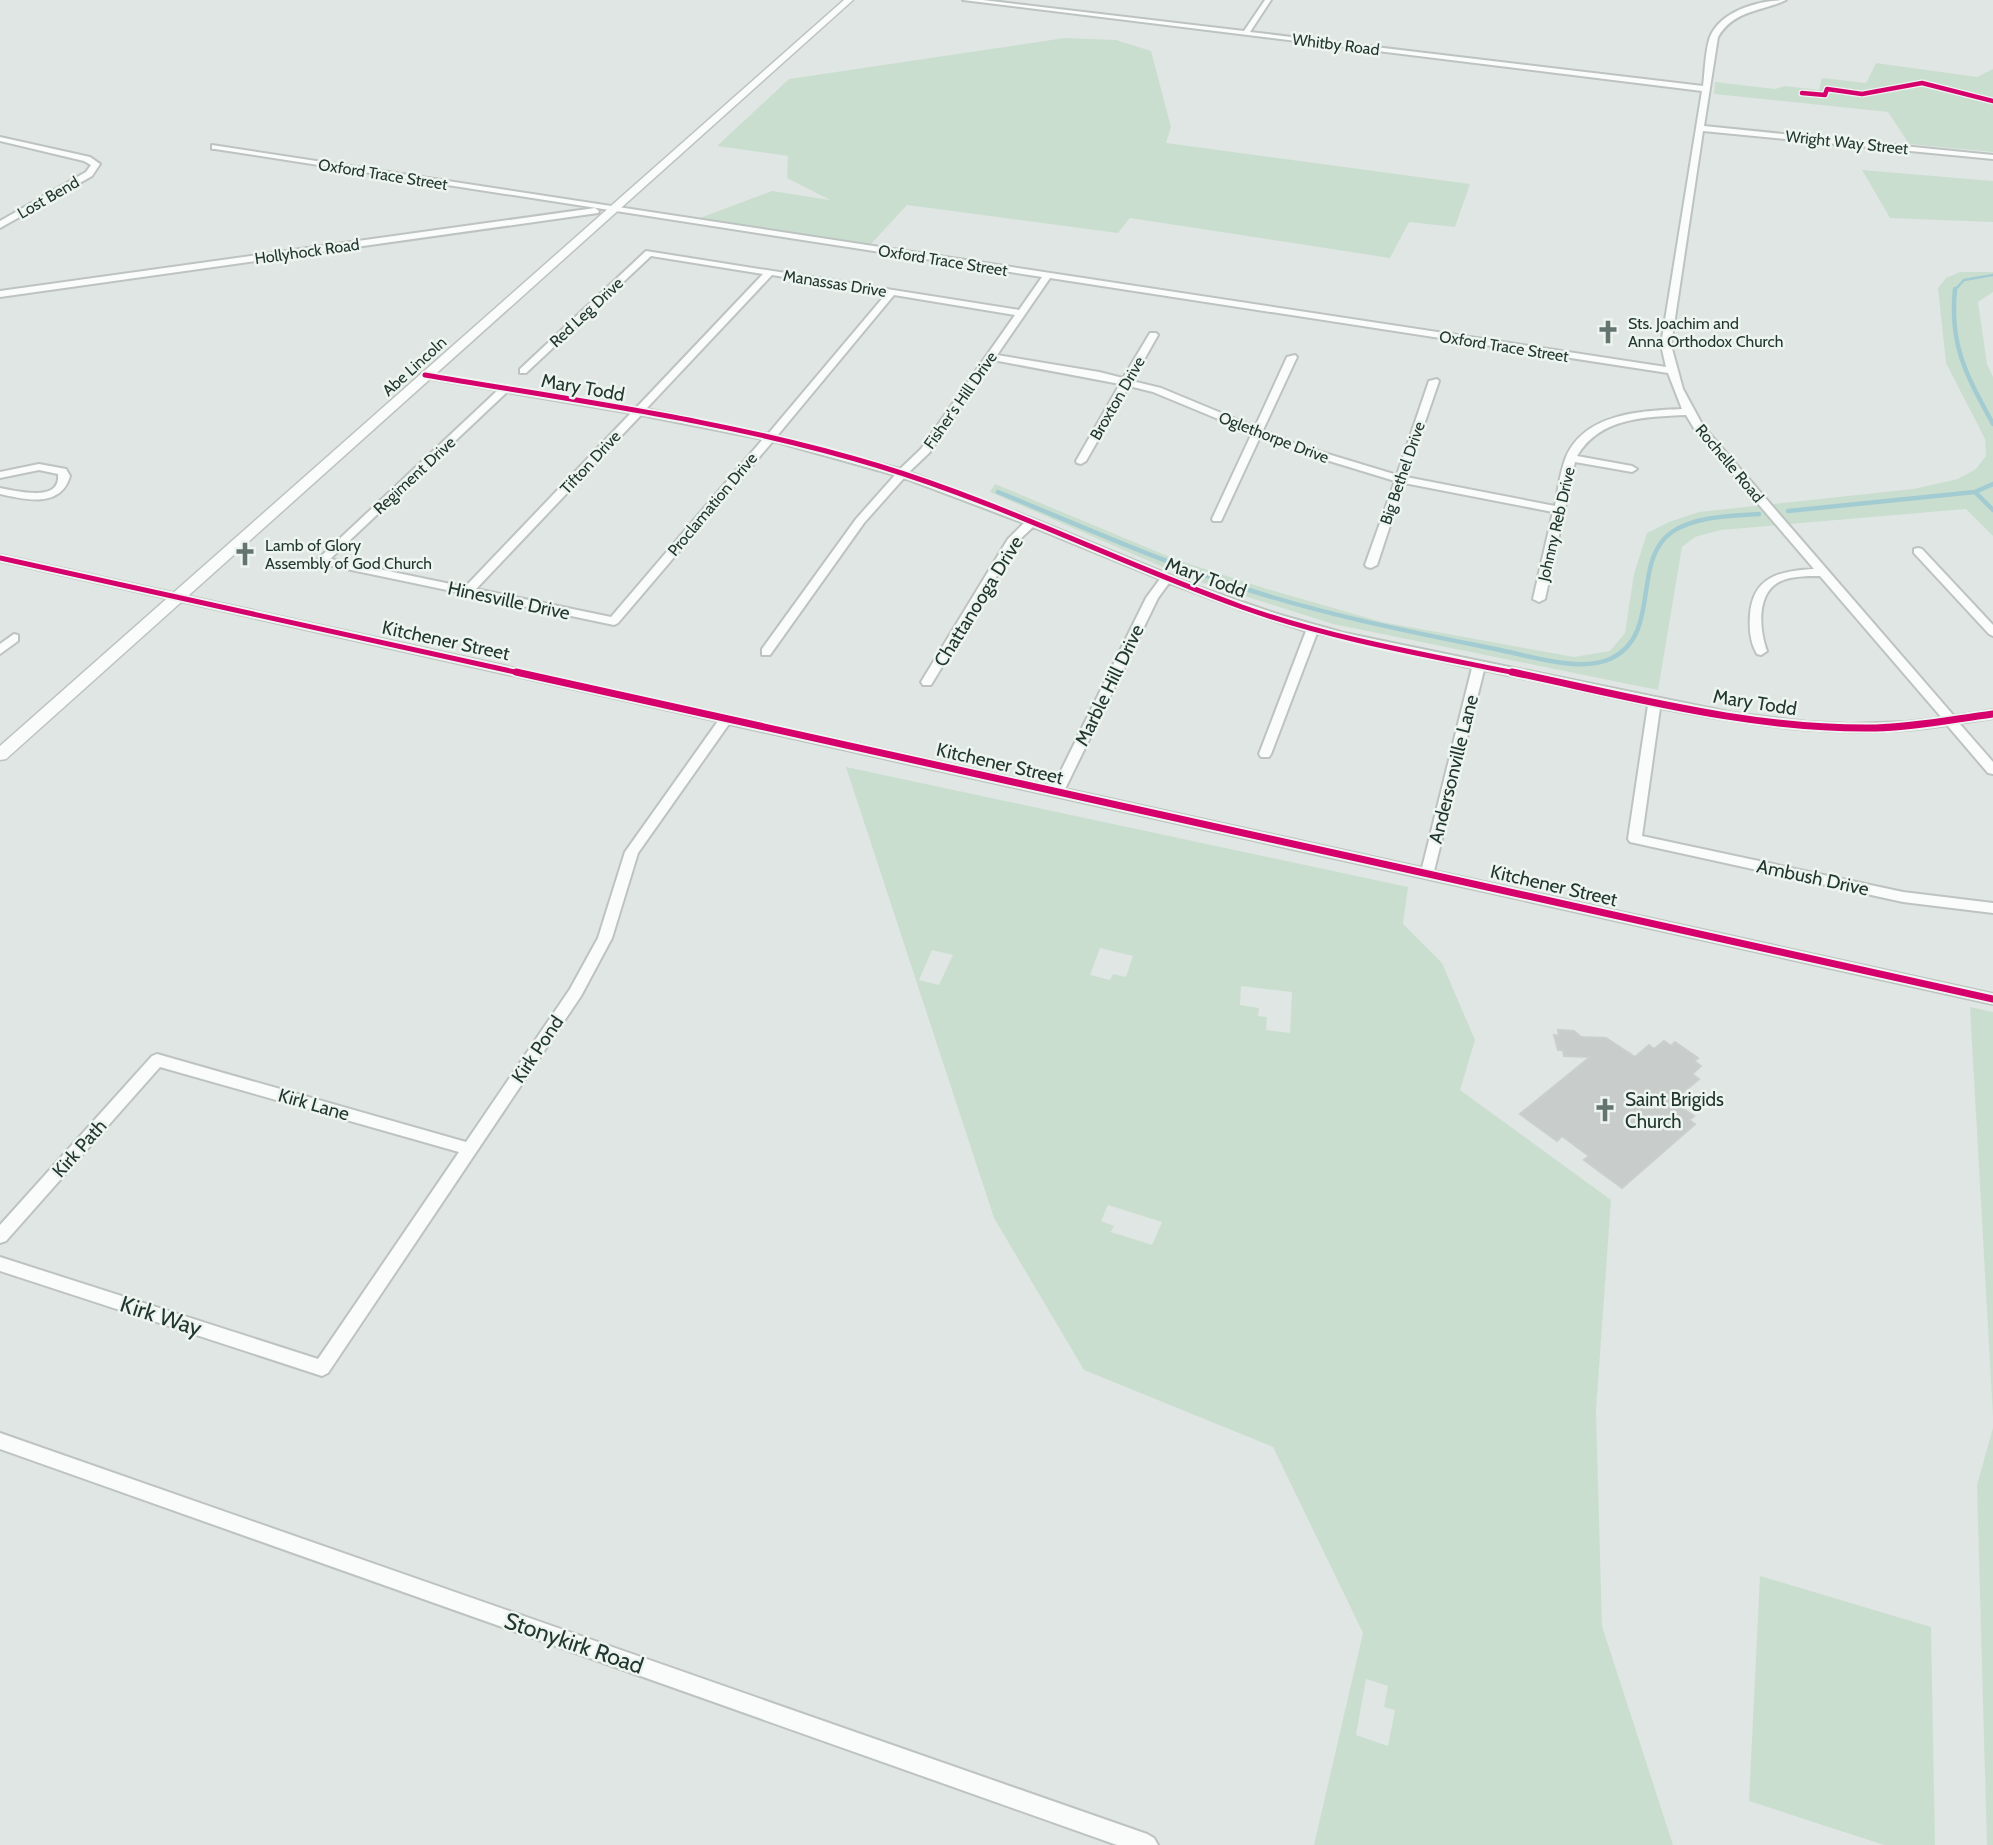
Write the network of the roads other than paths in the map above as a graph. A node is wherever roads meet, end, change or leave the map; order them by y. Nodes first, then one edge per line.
1 (849, 0) edge
2 (966, 0) edge
3 (1268, 0) edge
4 (1783, 0) edge
5 (1246, 33) junction
6 (1707, 89) junction
7 (1700, 128) junction
8 (0, 139) edge
9 (215, 147) dead end
10 (1993, 157) edge
11 (613, 209) junction
12 (0, 225) edge
13 (649, 253) joint
14 (769, 272) junction
15 (1047, 276) junction
16 (892, 292) junction
17 (0, 294) edge
18 (1022, 313) junction
19 (1153, 335) dead end
20 (990, 357) junction
21 (1292, 357) dead end
22 (523, 371) dead end
23 (1672, 371) junction
24 (425, 375) junction
25 (1434, 381) dead end
26 (1126, 382) junction
27 (505, 389) junction
28 (1689, 412) junction
29 (636, 413) junction
30 (1258, 433) junction
31 (770, 438) junction
32 (1571, 458) junction
33 (1081, 461) dead end
34 (1632, 469) dead end
35 (902, 474) junction
36 (0, 475) edge
37 (1399, 479) junction
38 (0, 491) edge
39 (1559, 510) junction
40 (1217, 519) dead end
41 (1032, 522) junction
42 (1917, 551) dead end
43 (0, 558) edge
44 (322, 561) joint
45 (1371, 565) dead end
46 (1824, 572) junction
47 (1165, 579) junction
48 (468, 591) junction
49 (178, 596) junction
50 (1539, 599) dead end
51 (614, 621) joint
52 (1313, 628) junction
53 (1993, 632) edge
54 (0, 634) edge
55 (0, 650) edge
56 (1761, 651) dead end
57 (766, 652) dead end
58 (1479, 665) junction
59 (927, 682) dead end
60 (1655, 701) junction
61 (1993, 714) edge
62 (726, 718) junction
63 (1950, 721) junction
64 (1265, 754) dead end
65 (0, 755) edge
66 (1993, 770) edge
67 (1057, 792) junction
68 (1427, 873) junction
69 (1993, 908) edge
70 (1993, 999) edge
71 (157, 1059) joint
72 (470, 1149) junction
73 (0, 1236) edge
74 (0, 1264) edge
75 (322, 1368) joint
76 (0, 1441) edge
77 (1147, 1845) edge

1 - 11 street, Abe Lincoln
2 - 5 street, Whitby Road
3 - 5 street
4 - 6 street, Rochelle Road
5 - 6 street, Whitby Road
6 - 7 street, Rochelle Road
7 - 10 street, Wright Way Street
7 - 23 street, Rochelle Road
8 - 12 street, Lost Bend
9 - 11 street, Oxford Trace Street
11 - 15 street, Oxford Trace Street
11 - 17 street, Hollyhock Road
11 - 24 street, Abe Lincoln
13 - 14 street, Manassas Drive
13 - 22 street, Red Leg Drive
14 - 16 street, Manassas Drive
14 - 29 street, Tifton Drive
15 - 18 street, Fisher's Hill Drive
15 - 23 street, Oxford Trace Street
16 - 18 street, Manassas Drive
16 - 31 street, Proclamation Drive
18 - 20 street, Fisher's Hill Drive
19 - 26 street, Broxton Drive
20 - 26 street, Oglethorpe Drive
20 - 35 street, Fisher's Hill Drive
21 - 30 street
23 - 28 street, Rochelle Road
24 - 27 street, Mary Todd
24 - 49 street, Abe Lincoln
25 - 37 street, Big Bethel Drive
26 - 30 street, Oglethorpe Drive
26 - 33 street, Broxton Drive
27 - 29 street, Mary Todd
27 - 44 street, Regiment Drive
28 - 32 street, Johnny Reb Drive
28 - 46 street, Rochelle Road
29 - 31 street, Mary Todd
29 - 48 street, Tifton Drive
30 - 37 street, Oglethorpe Drive
30 - 40 street
31 - 35 street, Mary Todd
31 - 51 street, Proclamation Drive
32 - 34 street
32 - 39 street, Johnny Reb Drive
35 - 41 street, Mary Todd
35 - 57 street, Fisher's Hill Drive
36 - 38 street
37 - 39 street, Oglethorpe Drive
37 - 45 street, Big Bethel Drive
39 - 50 street, Johnny Reb Drive
41 - 47 street, Mary Todd
41 - 59 street, Chattanooga Drive
42 - 53 street
43 - 49 street, Kitchener Street
44 - 48 street, Hinesville Drive
46 - 56 street
46 - 63 street, Rochelle Road
47 - 52 street, Mary Todd
47 - 67 street, Marble Hill Drive
48 - 51 street, Hinesville Drive
49 - 62 street, Kitchener Street
49 - 65 street, Abe Lincoln
52 - 58 street, Mary Todd
52 - 64 street
54 - 55 street
58 - 60 street, Mary Todd
58 - 68 street, Andersonville Lane
60 - 63 street, Mary Todd
60 - 69 street, Ambush Drive
61 - 63 street, Mary Todd
62 - 67 street, Kitchener Street
62 - 72 street, Kirk Pond
63 - 66 street, Rochelle Road
67 - 68 street, Kitchener Street
68 - 70 street, Kitchener Street
71 - 72 street, Kirk Lane
71 - 73 street, Kirk Path
72 - 75 street, Kirk Pond
74 - 75 street, Kirk Way
76 - 77 street, Stonykirk Road

